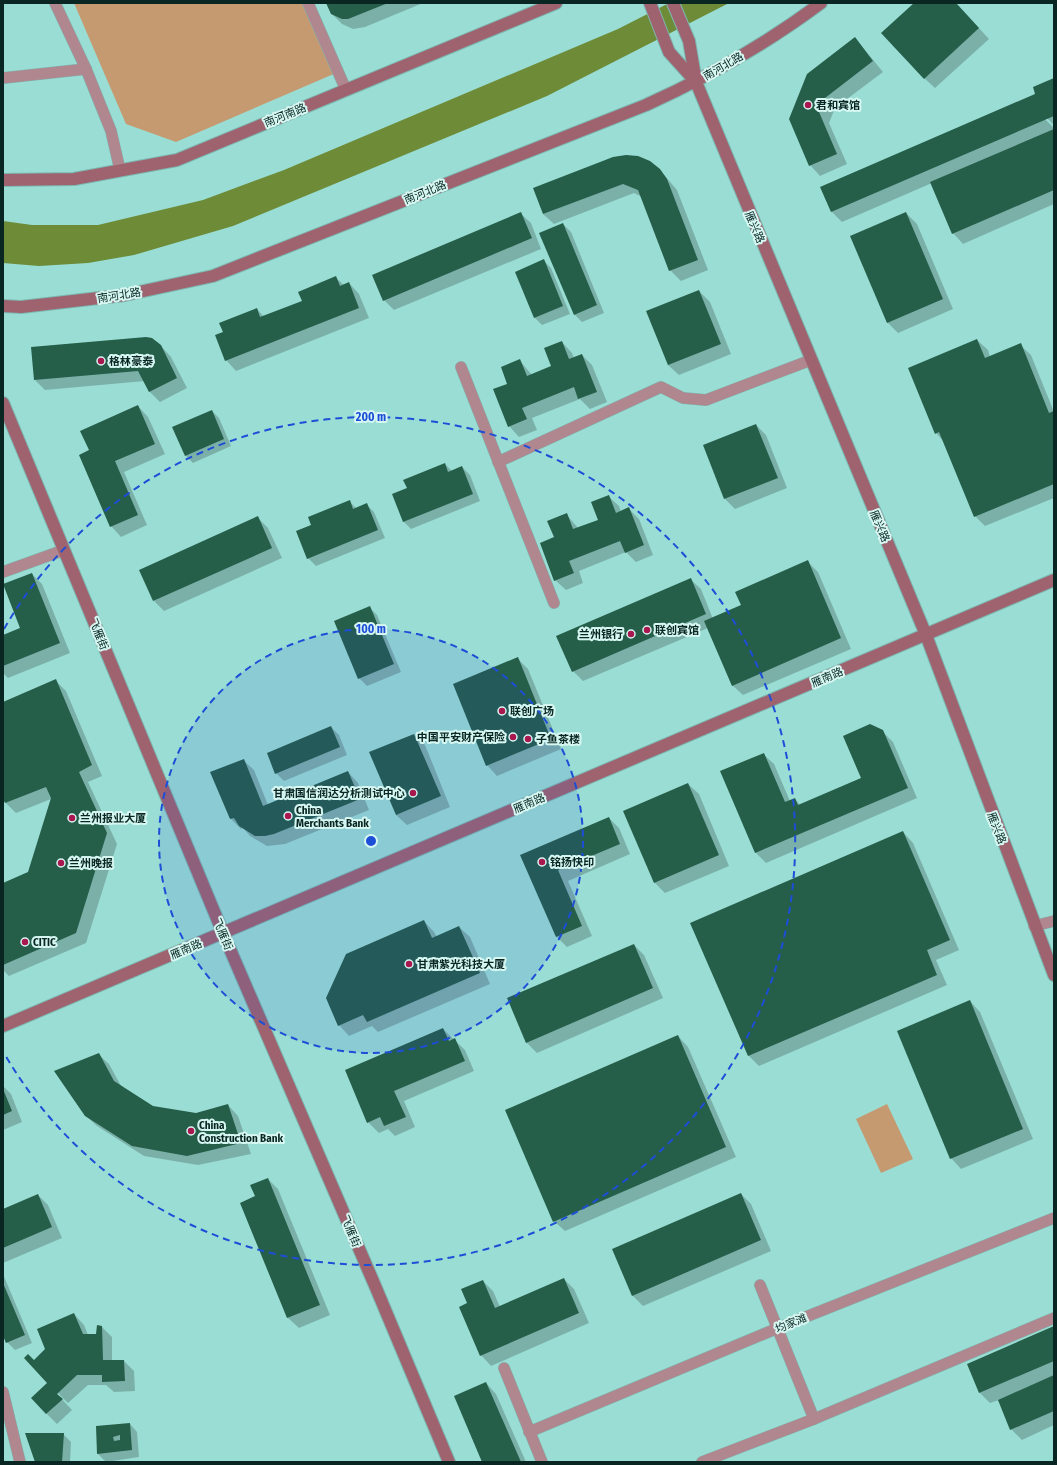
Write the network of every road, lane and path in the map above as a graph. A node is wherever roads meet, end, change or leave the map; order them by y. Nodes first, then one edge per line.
1 (55, 3) edge
2 (308, 3) edge
3 (556, 3) edge
4 (650, 3) edge
5 (673, 3) edge
6 (821, 3) edge
7 (86, 69) junction
8 (3, 78) edge
9 (696, 82) junction
10 (346, 90) junction
11 (120, 170) junction
12 (3, 180) edge
13 (3, 306) edge
14 (811, 360) junction
15 (461, 367) dead end
16 (3, 403) edge
17 (498, 462) junction
18 (64, 550) junction
19 (3, 572) edge
20 (1054, 580) edge
21 (554, 603) dead end
22 (926, 635) junction
23 (1054, 921) edge
24 (1034, 926) junction
25 (222, 933) junction
26 (1054, 975) edge
27 (3, 1026) edge
28 (1054, 1218) edge
29 (760, 1285) dead end
30 (1054, 1318) edge
31 (778, 1328) junction
32 (504, 1368) dead end
33 (3, 1392) edge
34 (814, 1418) junction
35 (529, 1432) junction
36 (20, 1462) edge
37 (448, 1462) edge
38 (542, 1462) edge
39 (702, 1462) edge

1 - 7 street
2 - 10 street
3 - 10 street, 南河南路
4 - 9 street
5 - 9 street
6 - 9 street, 南河北路
7 - 8 street
7 - 11 street
9 - 13 street, 南河北路
9 - 14 street, 雁兴路
10 - 11 street, 南河南路
11 - 12 street, 南河南路
14 - 17 street
14 - 22 street, 雁兴路
15 - 17 street
16 - 18 street, 飞雁街
17 - 21 street
18 - 19 street
18 - 25 street, 飞雁街
20 - 22 street, 雁南路
22 - 24 street, 雁兴路
22 - 25 street, 雁南路
23 - 24 street
24 - 26 street, 雁兴路
25 - 27 street, 雁南路
25 - 37 street, 飞雁街
28 - 31 street, 均家滩
29 - 31 street
30 - 34 street
31 - 34 street
31 - 35 street, 均家滩
32 - 35 street
33 - 36 street
34 - 39 street
35 - 38 street

